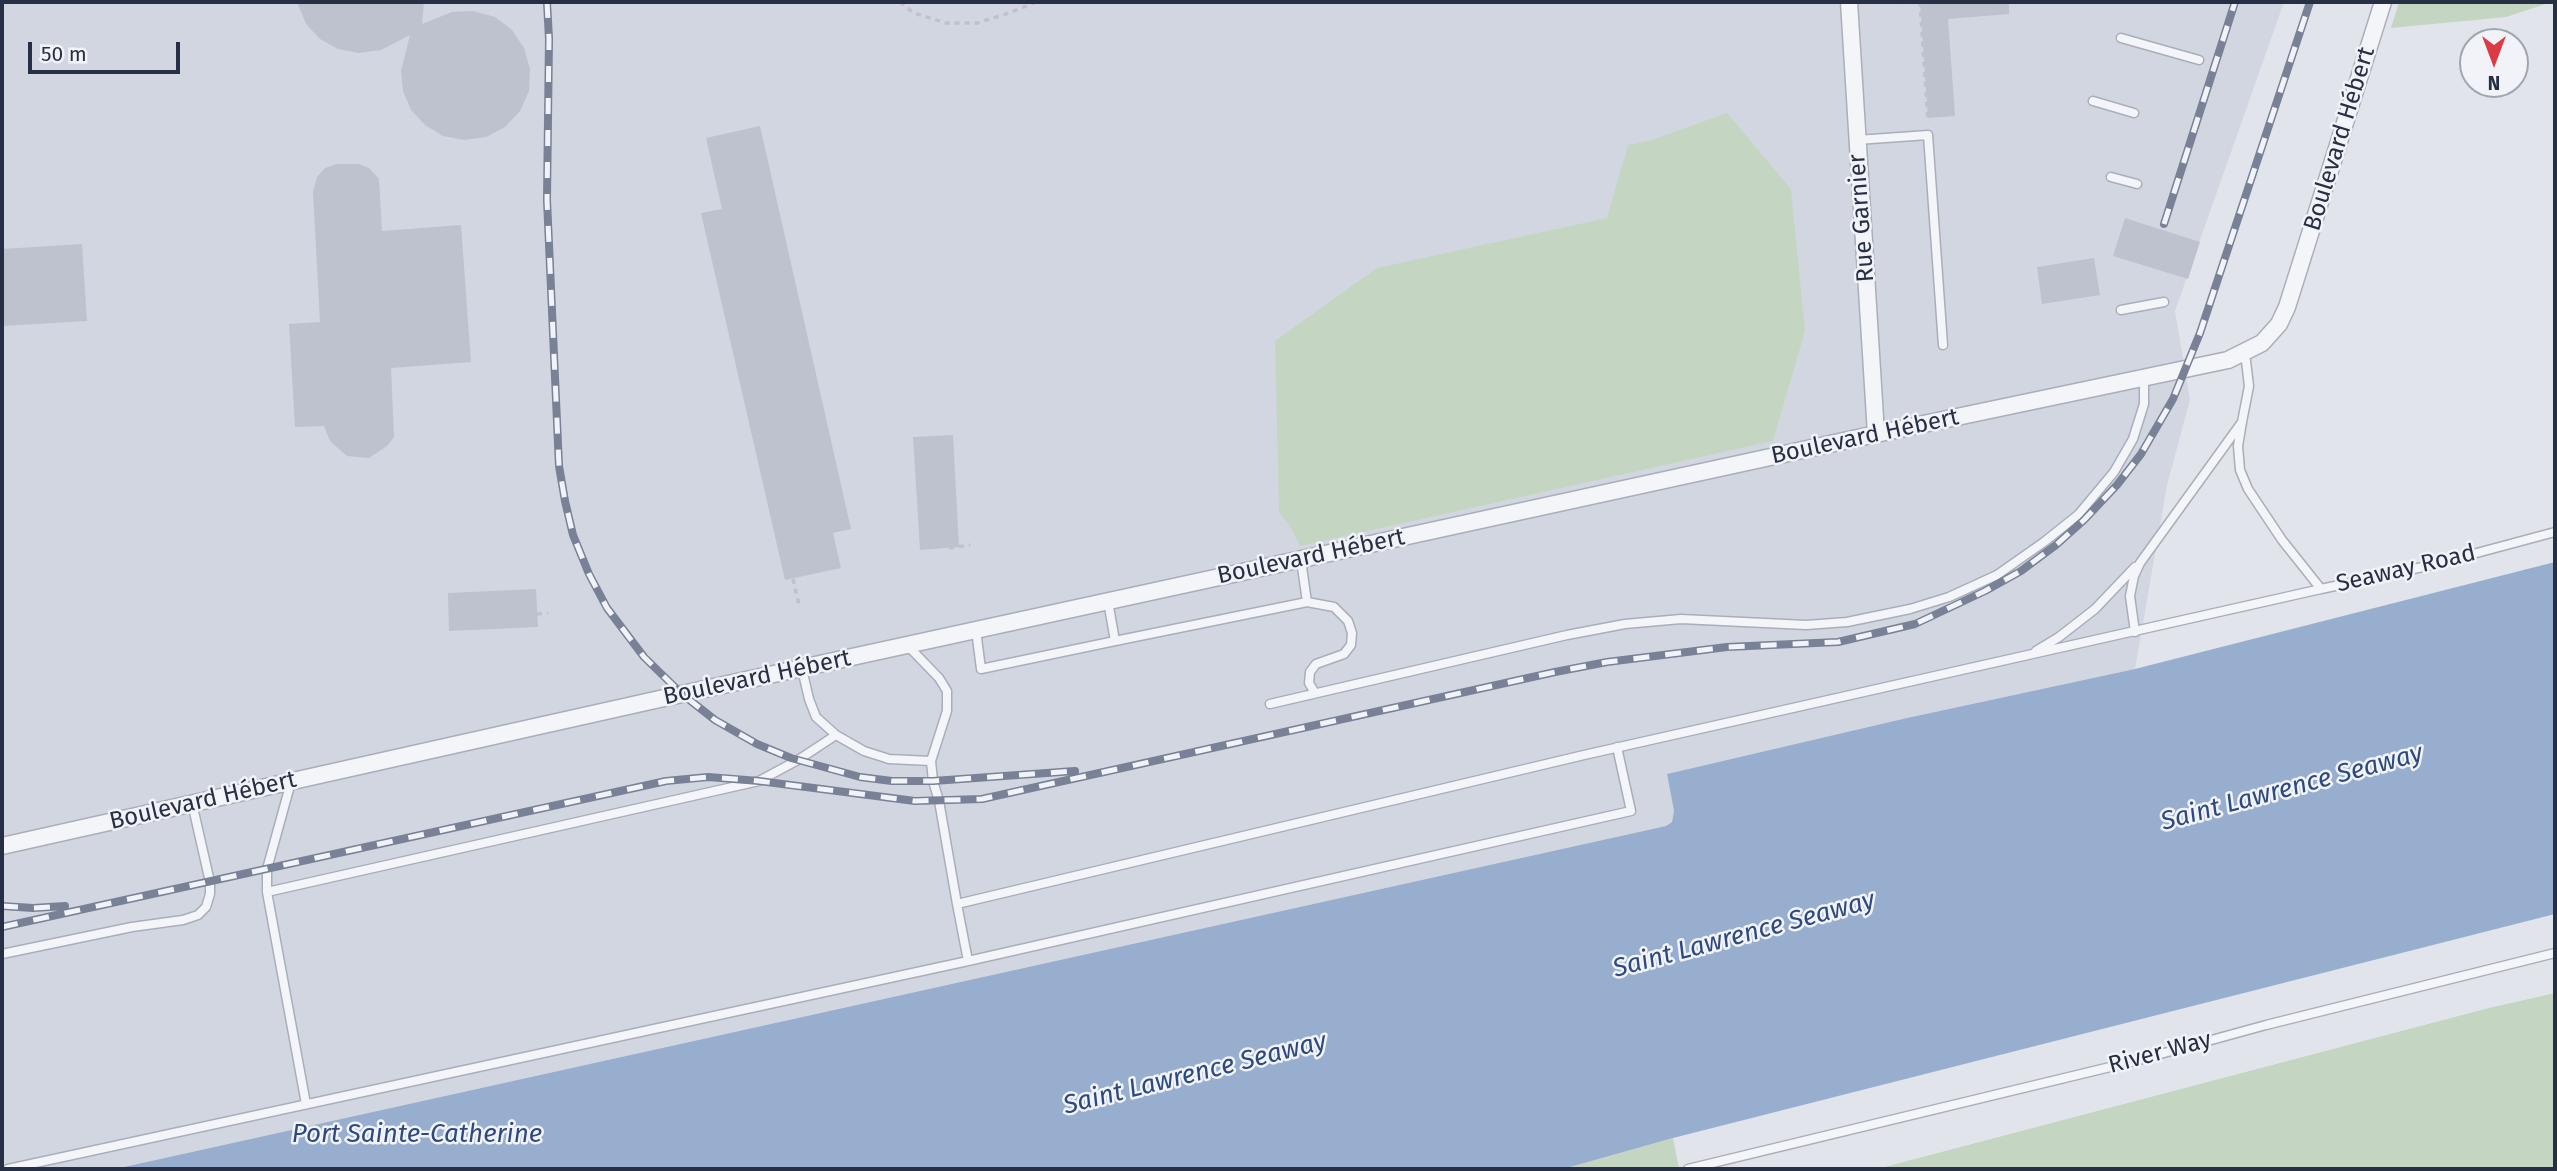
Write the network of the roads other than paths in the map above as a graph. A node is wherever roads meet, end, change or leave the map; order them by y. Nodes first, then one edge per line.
1 (1849, 2) edge
2 (2383, 2) edge
3 (2121, 38) dead end
4 (2199, 60) dead end
5 (2093, 101) dead end
6 (2134, 113) dead end
7 (1857, 140) junction
8 (2111, 177) dead end
9 (2137, 184) dead end
10 (2164, 302) dead end
11 (2121, 310) dead end
12 (1942, 345) dead end
13 (2245, 353) junction
14 (2144, 378) junction
15 (2242, 422) junction
16 (1876, 434) junction
17 (2555, 532) edge
18 (1300, 560) junction
19 (2140, 563) junction
20 (2321, 589) junction
21 (1108, 601) junction
22 (1307, 603) junction
23 (976, 630) junction
24 (2135, 632) junction
25 (1115, 641) junction
26 (908, 646) junction
27 (2028, 656) junction
28 (802, 669) junction
29 (1315, 693) junction
30 (1270, 704) dead end
31 (836, 735) junction
32 (1617, 747) junction
33 (931, 761) junction
34 (292, 781) junction
35 (192, 803) junction
36 (2, 846) edge
37 (267, 892) junction
38 (957, 904) junction
39 (2555, 953) edge
40 (2, 954) edge
41 (968, 961) junction
42 (306, 1104) junction
43 (8, 1169) edge
44 (1688, 1169) edge

1 - 7 street, Rue Garnier
2 - 13 street, Boulevard Hébert
3 - 4 lane
5 - 6 lane
7 - 12 lane
7 - 16 street, Rue Garnier
8 - 9 lane
10 - 11 lane
13 - 14 street, Boulevard Hébert
13 - 15 lane, Seaway Road
14 - 16 street, Boulevard Hébert
14 - 29 lane
15 - 19 lane
15 - 20 lane, Seaway Road
16 - 18 street, Boulevard Hébert
17 - 20 lane, Seaway Road
18 - 21 street, Boulevard Hébert
18 - 22 lane
19 - 24 lane
19 - 27 lane
20 - 24 lane
21 - 23 street, Boulevard Hébert
21 - 25 lane
22 - 25 lane
22 - 29 lane
23 - 25 lane
23 - 26 street, Boulevard Hébert
24 - 27 lane
26 - 28 street, Boulevard Hébert
26 - 33 lane
27 - 32 lane
28 - 31 lane
28 - 34 street, Boulevard Hébert
29 - 30 lane
31 - 33 lane
31 - 37 lane
32 - 38 lane
32 - 41 lane
33 - 38 lane
34 - 35 street, Boulevard Hébert
34 - 37 lane
35 - 36 street, Boulevard Hébert
35 - 40 lane
37 - 42 lane
38 - 41 lane
39 - 44 lane, River Way
41 - 42 lane
42 - 43 lane

